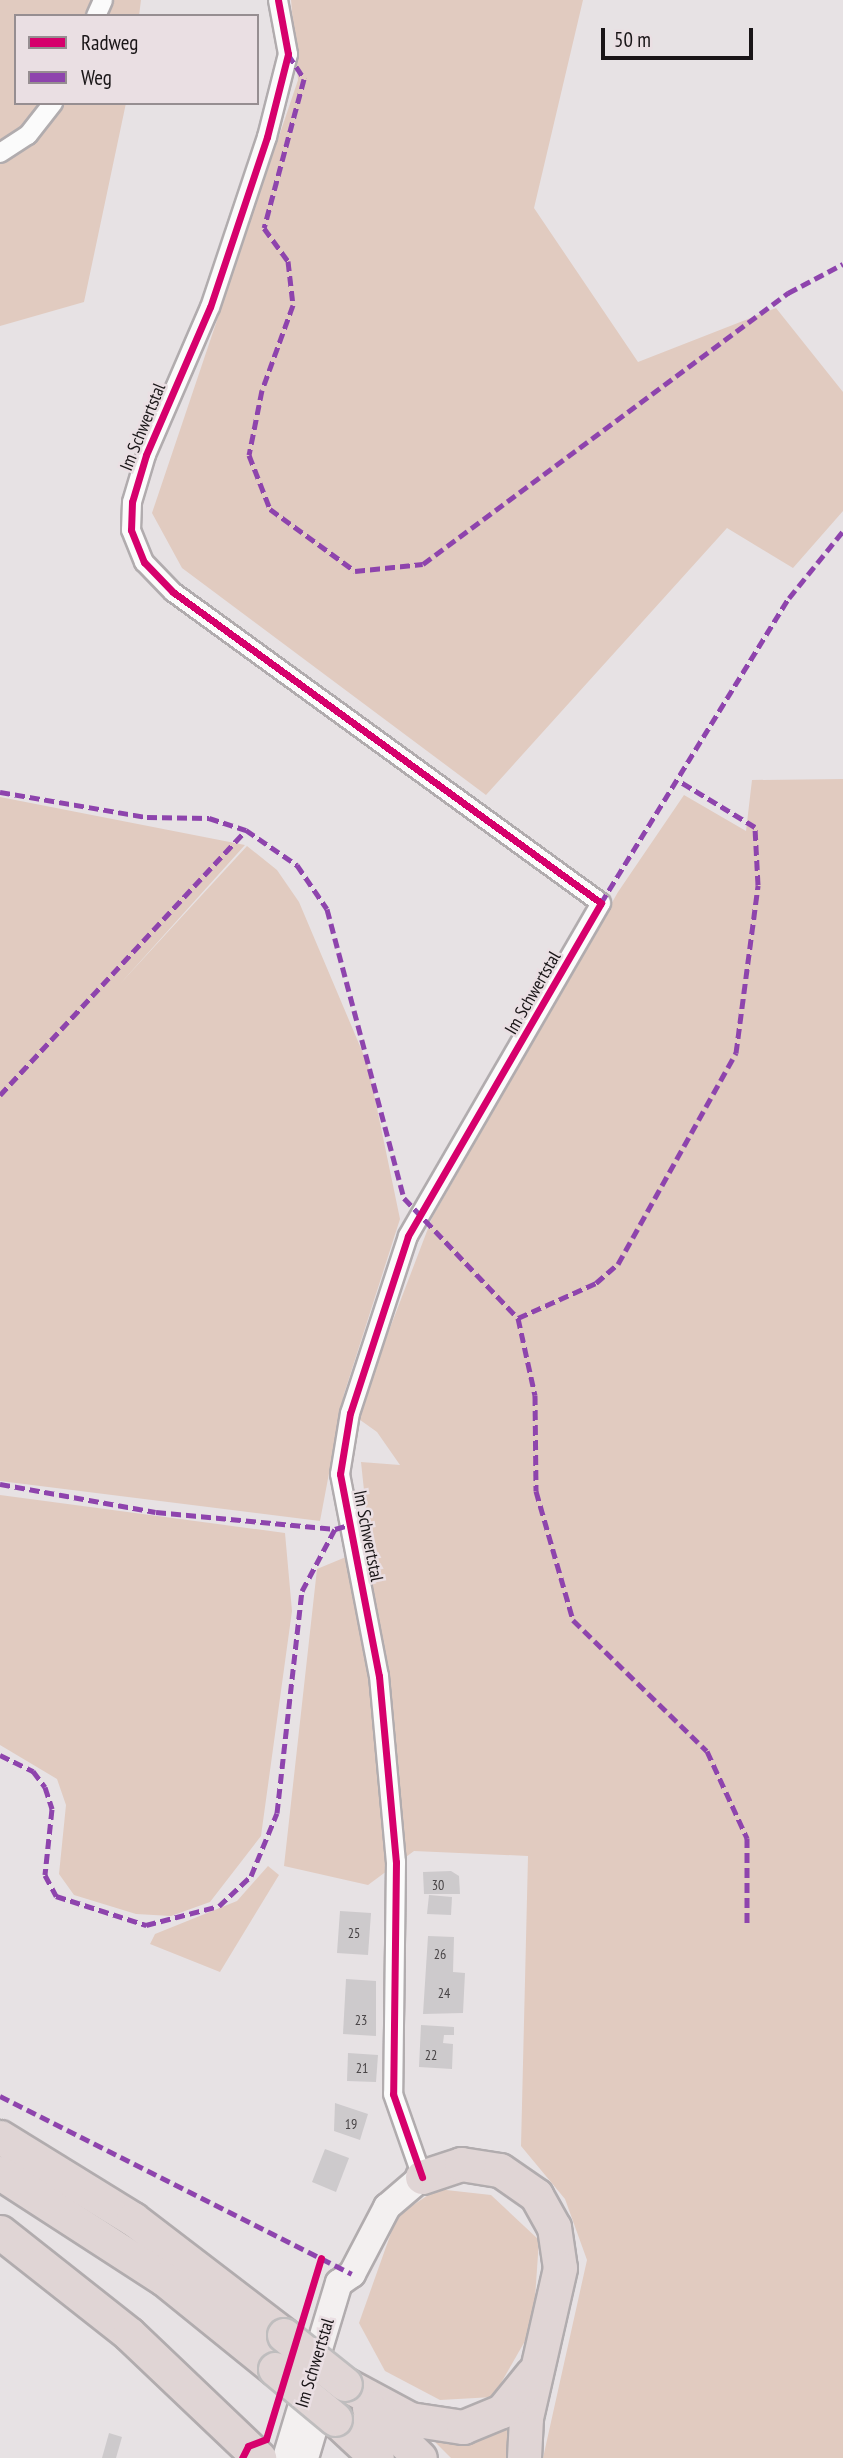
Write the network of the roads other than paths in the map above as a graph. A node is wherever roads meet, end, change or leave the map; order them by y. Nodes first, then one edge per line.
1 (278, 0) edge
2 (51, 105) edge
3 (0, 153) edge
4 (0, 2137) edge
5 (0, 2173) edge
6 (422, 2176) junction
7 (0, 2232) edge
8 (352, 2274) junction
9 (535, 2371) junction
10 (345, 2384) junction
11 (259, 2458) edge
12 (286, 2458) edge
13 (305, 2458) edge
14 (377, 2458) edge
15 (420, 2458) edge
16 (524, 2458) edge

1 - 6 street, Im Schwertstal
2 - 3 street
4 - 10 highway, bridge
5 - 14 highway, bridge
6 - 8 main road, Im Schwertstal
6 - 9 highway
7 - 11 highway
8 - 12 main road, Im Schwertstal
8 - 13 main road, Im Schwertstal
9 - 10 highway
9 - 16 highway
10 - 15 highway

